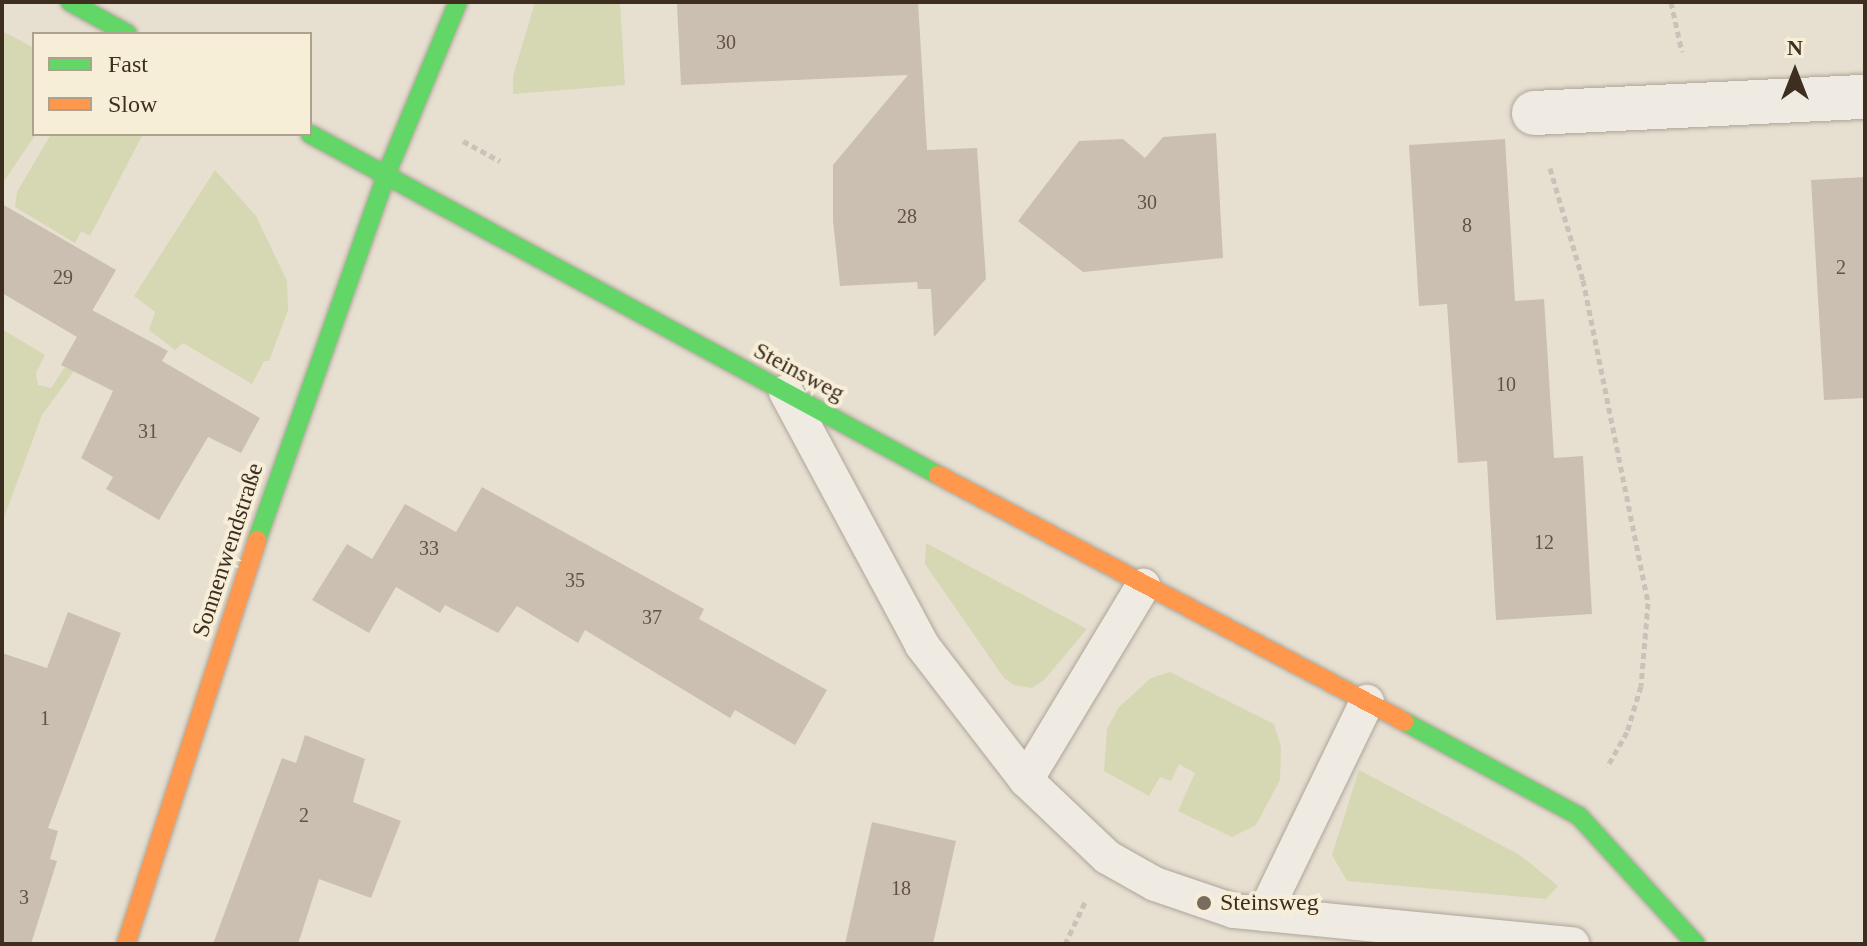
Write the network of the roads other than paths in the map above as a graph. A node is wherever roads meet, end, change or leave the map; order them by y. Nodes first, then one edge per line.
1 (70, 2) edge
2 (458, 2) edge
3 (124, 32) edge
4 (1865, 97) edge
5 (1534, 113) road end
6 (312, 135) edge
7 (386, 175) junction
8 (786, 392) junction
9 (1143, 586) junction
10 (1367, 702) junction
11 (1026, 780) junction
12 (1264, 914) junction
13 (126, 944) edge
14 (1572, 944) edge
15 (1696, 944) edge

1 - 3 main road
2 - 7 main road, Sonnenwendstraße
4 - 5 street
6 - 7 main road, Steinsweg
7 - 8 main road, Steinsweg
7 - 13 main road, Sonnenwendstraße
8 - 9 main road, Steinsweg
8 - 11 lane
9 - 10 main road, Steinsweg
9 - 11 lane
10 - 12 lane
10 - 15 main road, Steinsweg
11 - 12 lane
12 - 14 lane

